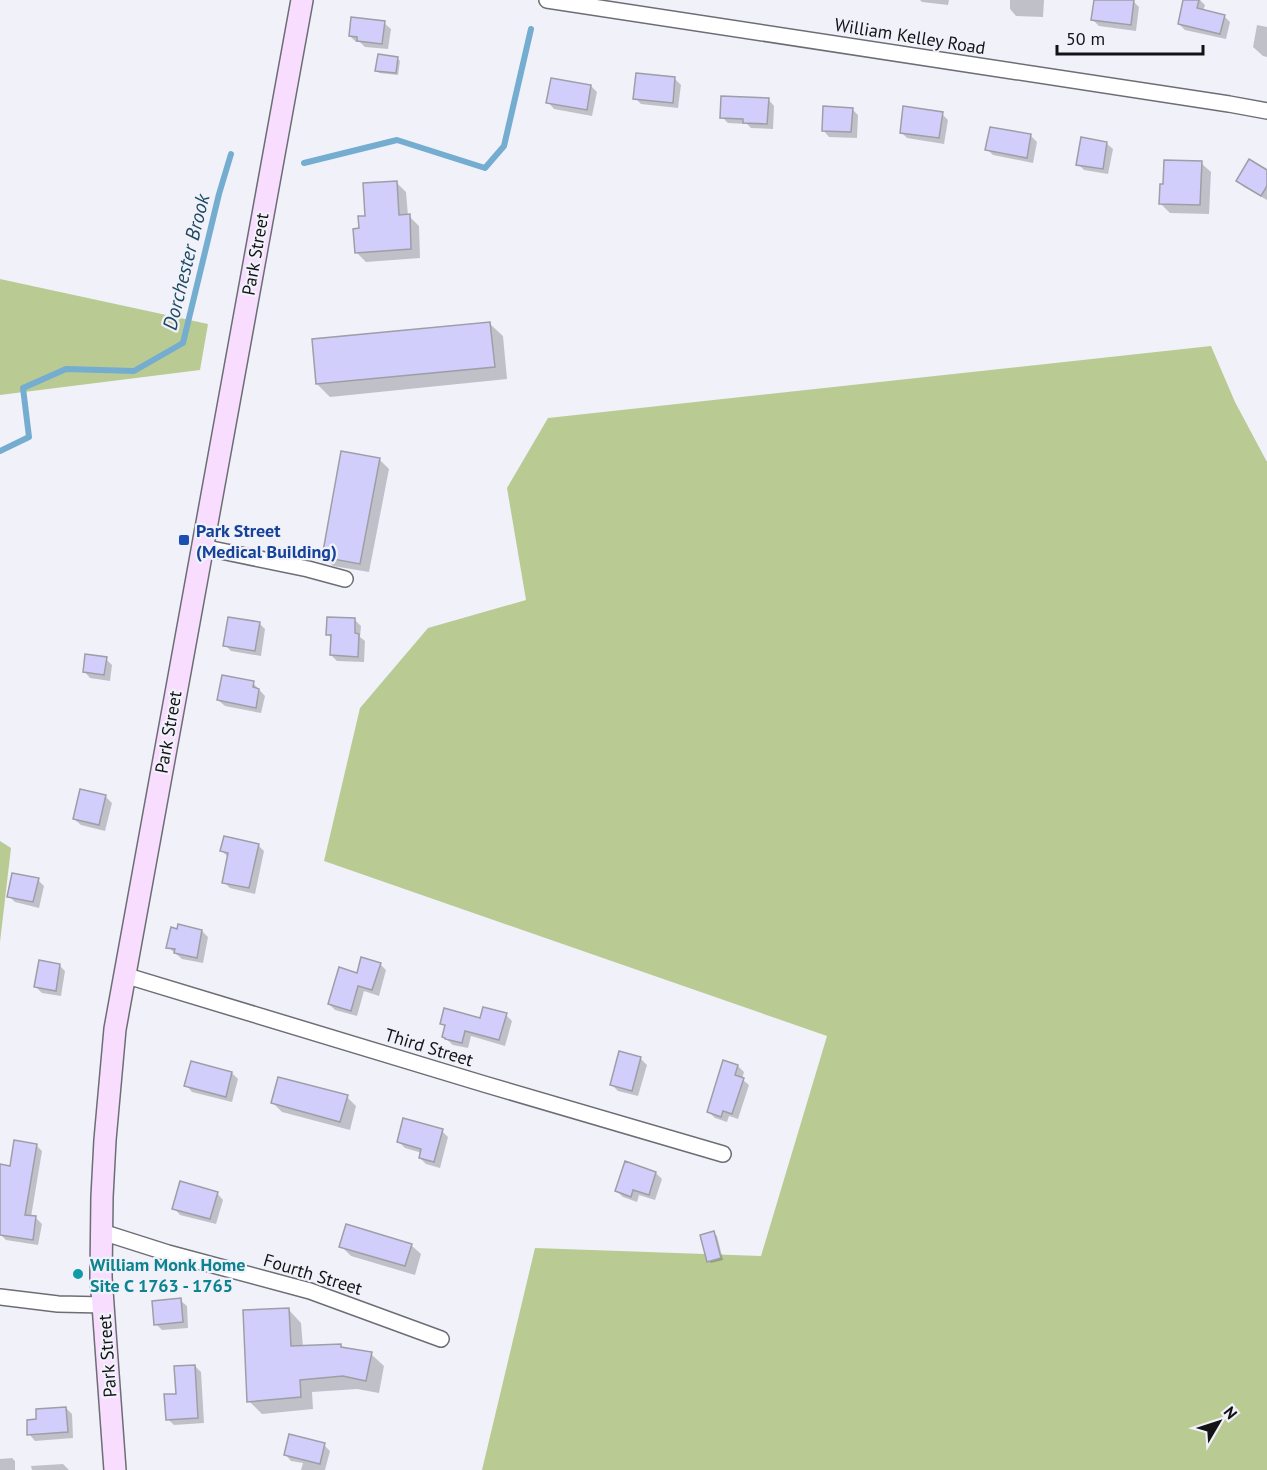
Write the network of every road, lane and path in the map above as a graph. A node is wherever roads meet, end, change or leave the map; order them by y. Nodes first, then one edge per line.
1 (302, 0) edge
2 (547, 0) edge
3 (1267, 111) edge
4 (202, 547) junction
5 (345, 579) dead end
6 (124, 975) junction
7 (723, 1154) dead end
8 (102, 1232) junction
9 (0, 1297) edge
10 (104, 1305) junction
11 (441, 1338) dead end
12 (115, 1470) edge

1 - 4 main road, Park Street
2 - 3 street, William Kelley Road
4 - 5 street
4 - 6 main road, Park Street
6 - 7 street, Third Street
6 - 8 main road, Park Street
8 - 10 main road, Park Street
8 - 11 street, Fourth Street
9 - 10 street
10 - 12 main road, Park Street

